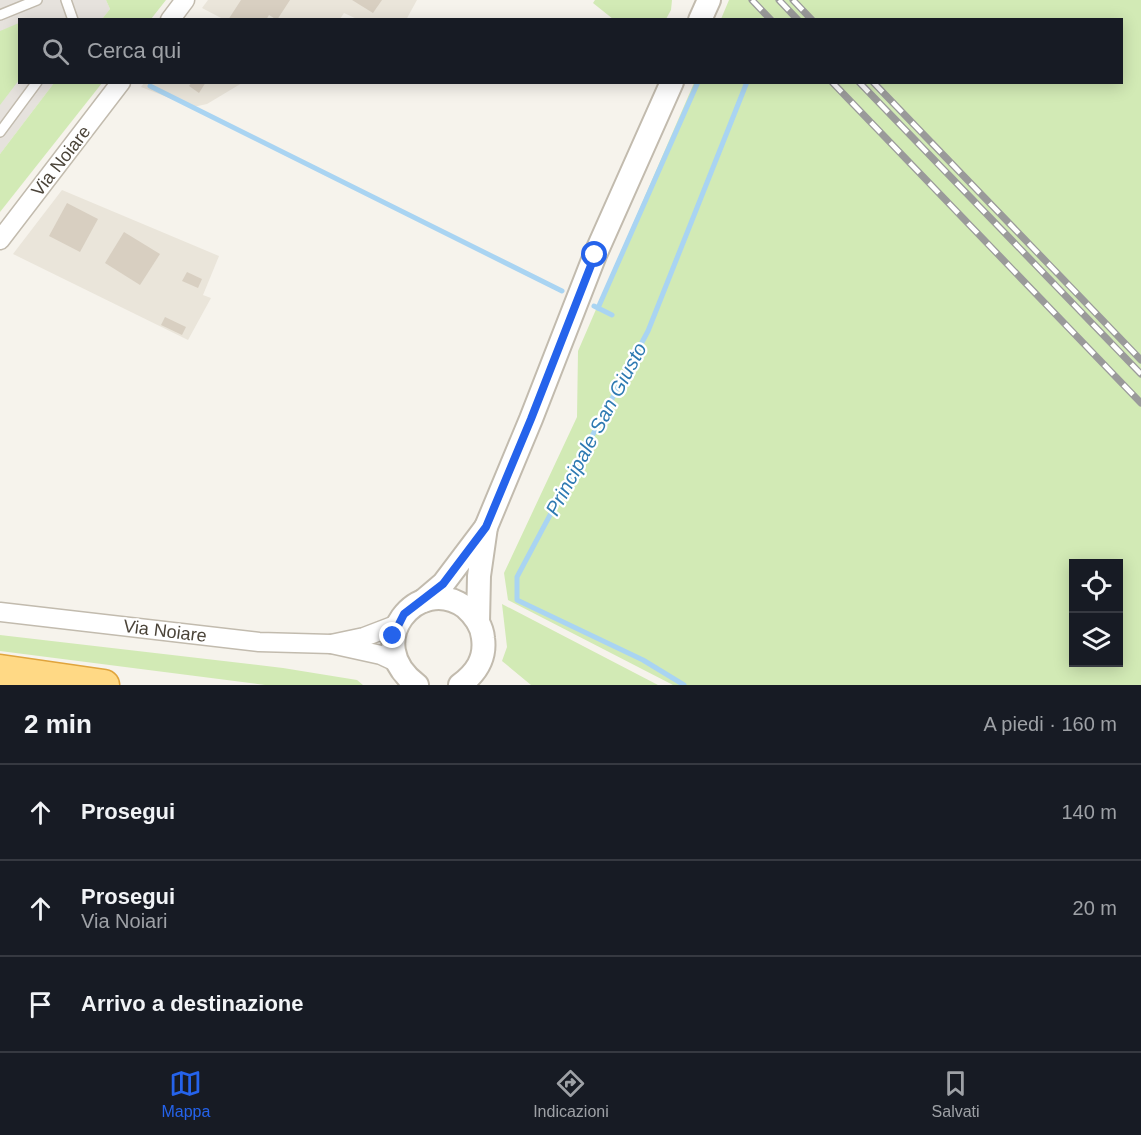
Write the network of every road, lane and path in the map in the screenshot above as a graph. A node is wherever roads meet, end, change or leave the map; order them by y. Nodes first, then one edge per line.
1 (37, 0) edge
2 (66, 0) edge
3 (185, 0) edge
4 (709, 0) edge
5 (0, 15) edge
6 (72, 18) edge
7 (172, 18) edge
8 (701, 18) edge
9 (36, 84) edge
10 (119, 84) edge
11 (671, 84) edge
12 (0, 132) edge
13 (0, 240) edge
14 (486, 527) junction
15 (423, 602) junction
16 (0, 612) edge
17 (478, 622) junction
18 (398, 624) junction
19 (331, 644) junction
20 (396, 662) junction
21 (0, 670) edge
22 (104, 685) edge
23 (417, 685) edge
24 (460, 685) edge

1 - 5 lane
2 - 6 lane
3 - 7 street
4 - 8 street
9 - 12 lane
10 - 13 street, Via Noiare
11 - 14 street
14 - 15 street
14 - 17 street
15 - 17 street
15 - 18 street
16 - 19 street, Via Noiare
17 - 24 street
18 - 19 street, Via Noiare
18 - 20 street
19 - 20 street, Via Noiare
20 - 23 street
21 - 22 highway

